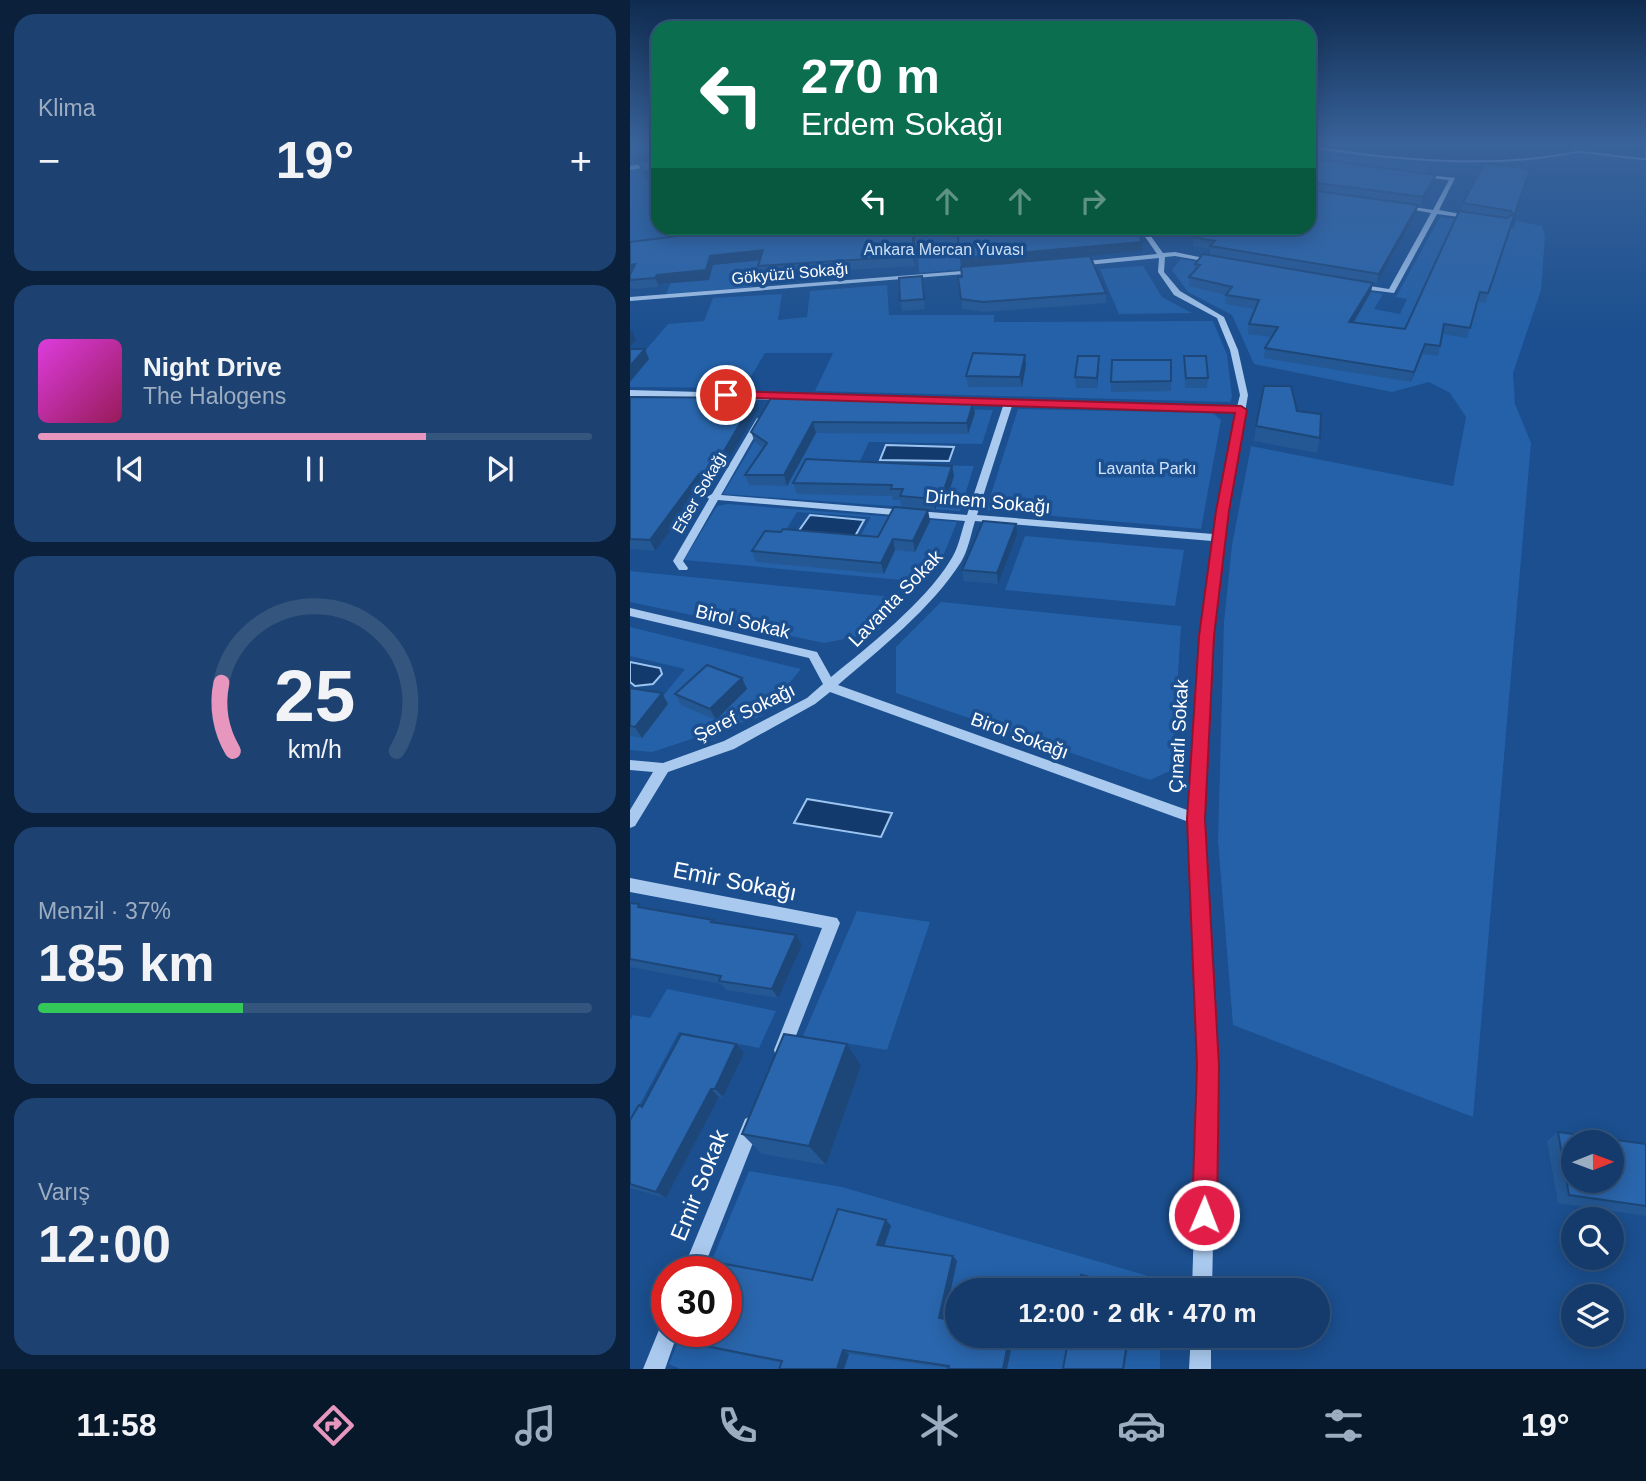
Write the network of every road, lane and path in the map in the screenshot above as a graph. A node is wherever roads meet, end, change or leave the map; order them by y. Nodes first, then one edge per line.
1 (1397, 206) edge
2 (1437, 206) edge
3 (1434, 212) junction
4 (1482, 219) edge
5 (1147, 235) edge
6 (1162, 257) junction
7 (1226, 263) edge
8 (1066, 265) edge
9 (985, 271) edge
10 (1350, 284) edge
11 (630, 299) edge
12 (630, 393) edge
13 (775, 395) junction
14 (1008, 404) junction
15 (1241, 410) junction
16 (712, 498) junction
17 (973, 517) junction
18 (1218, 538) junction
19 (683, 568) dead end
20 (630, 612) edge
21 (830, 687) junction
22 (630, 765) edge
23 (663, 768) junction
24 (1196, 819) junction
25 (630, 822) edge
26 (630, 885) edge
27 (775, 1065) edge
28 (760, 1104) edge
29 (698, 1256) edge
30 (1202, 1278) edge
31 (662, 1347) edge
32 (1201, 1348) edge
33 (653, 1369) edge
34 (1200, 1369) edge

1 - 3 street
2 - 3 street
3 - 4 street
3 - 10 street
5 - 6 street, Çınarlı Sokak
6 - 7 street
6 - 8 street
6 - 15 street, Çınarlı Sokak
9 - 11 street, Gökyüzü Sokağı
12 - 13 street
13 - 14 street
13 - 16 street, Efser Sokağı
14 - 15 street
14 - 17 street, Lavanta Sokak
15 - 18 street, Çınarlı Sokak
16 - 17 street, Dirhem Sokağı
16 - 19 street, Efser Sokağı
17 - 18 street, Dirhem Sokağı
17 - 21 street, Lavanta Sokak
18 - 24 street, Çınarlı Sokak
20 - 21 street, Birol Sokak
21 - 23 street, Şeref Sokağı
21 - 24 street, Birol Sokağı
22 - 23 street, Şeref Sokağı
23 - 25 street
24 - 30 street, Çınarlı Sokak
26 - 27 street, Emir Sokağı
28 - 29 street, Emir Sokak
31 - 33 street
32 - 34 street

